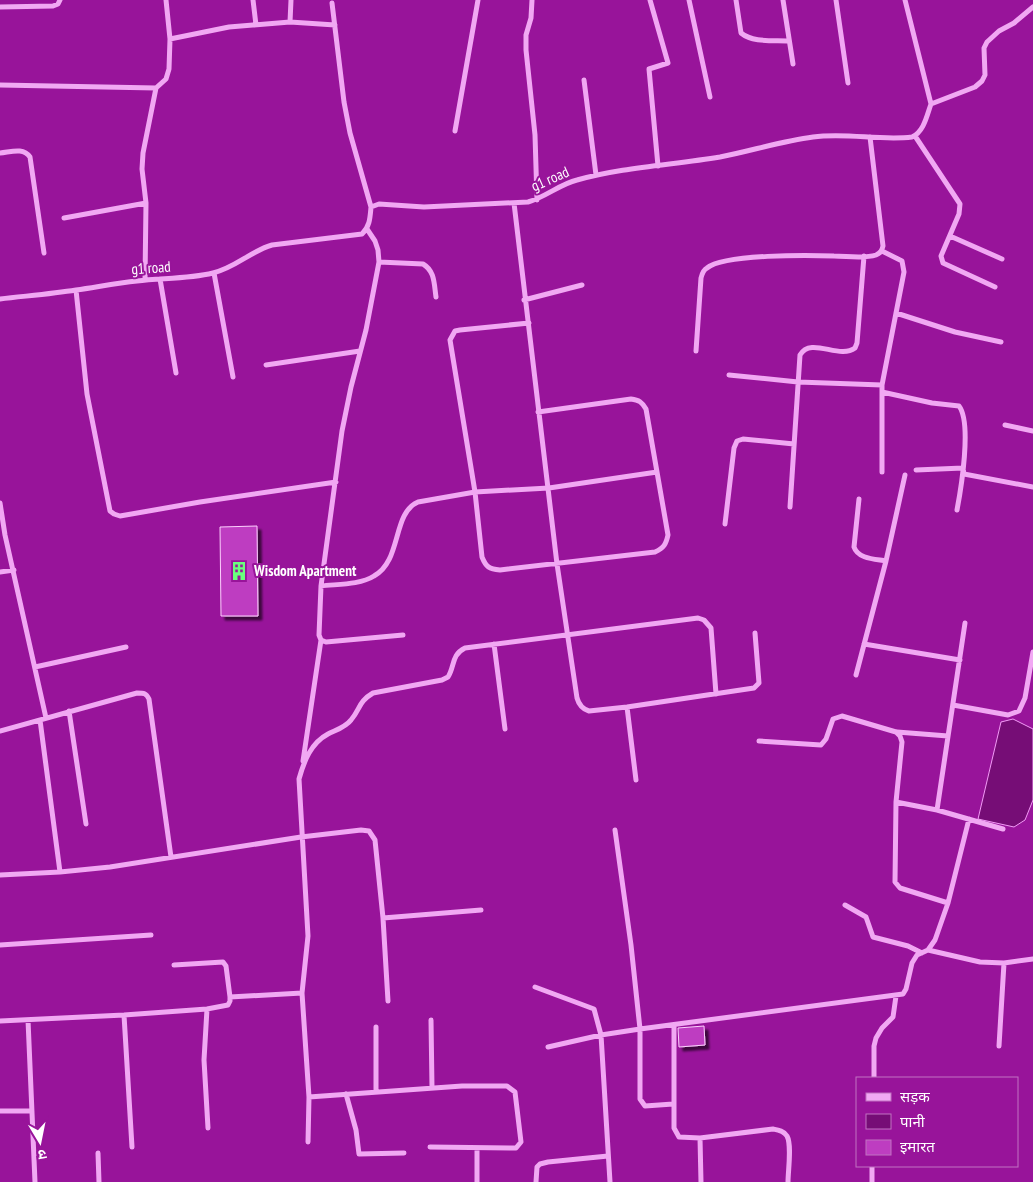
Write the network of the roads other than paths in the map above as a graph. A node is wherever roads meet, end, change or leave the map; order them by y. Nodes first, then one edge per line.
1 (60, 0) edge
2 (166, 0) edge
3 (253, 0) edge
4 (291, 0) edge
5 (478, 0) edge
6 (532, 0) edge
7 (650, 0) edge
8 (688, 0) edge
9 (736, 0) edge
10 (783, 0) edge
11 (836, 0) edge
12 (905, 0) edge
13 (332, 2) dead end
14 (0, 7) edge
15 (1033, 7) edge
16 (290, 22) junction
17 (256, 25) junction
18 (335, 25) junction
19 (170, 39) junction
20 (789, 41) junction
21 (792, 64) dead end
22 (584, 80) dead end
23 (848, 83) dead end
24 (0, 84) edge
25 (156, 88) junction
26 (710, 97) dead end
27 (931, 104) junction
28 (455, 131) dead end
29 (916, 136) junction
30 (870, 137) junction
31 (0, 153) edge
32 (658, 166) junction
33 (596, 175) junction
34 (536, 200) junction
35 (146, 203) junction
36 (514, 203) junction
37 (371, 207) junction
38 (64, 218) dead end
39 (367, 229) junction
40 (950, 236) junction
41 (882, 250) junction
42 (44, 253) dead end
43 (864, 256) junction
44 (1002, 260) dead end
45 (379, 262) junction
46 (214, 273) junction
47 (160, 279) junction
48 (145, 280) junction
49 (582, 285) dead end
50 (995, 287) dead end
51 (76, 290) junction
52 (436, 297) dead end
53 (0, 299) edge
54 (524, 300) junction
55 (896, 313) junction
56 (529, 323) junction
57 (1000, 342) dead end
58 (360, 351) junction
59 (696, 351) dead end
60 (266, 365) dead end
61 (176, 373) dead end
62 (729, 375) dead end
63 (233, 377) dead end
64 (798, 382) junction
65 (882, 385) junction
66 (882, 392) junction
67 (538, 412) junction
68 (1005, 425) dead end
69 (1033, 431) edge
70 (794, 444) junction
71 (916, 470) dead end
72 (657, 472) junction
73 (882, 472) dead end
74 (964, 474) junction
75 (906, 475) dead end
76 (336, 482) junction
77 (1033, 487) edge
78 (549, 488) junction
79 (475, 492) junction
80 (859, 499) dead end
81 (0, 503) edge
82 (790, 507) dead end
83 (957, 510) dead end
84 (725, 524) dead end
85 (886, 561) junction
86 (557, 564) junction
87 (14, 570) junction
88 (0, 572) edge
89 (321, 586) junction
90 (965, 623) dead end
91 (755, 633) dead end
92 (403, 635) dead end
93 (567, 635) junction
94 (321, 640) junction
95 (494, 644) junction
96 (864, 644) junction
97 (126, 647) dead end
98 (1033, 652) edge
99 (960, 660) junction
100 (35, 667) junction
101 (856, 675) dead end
102 (716, 694) junction
103 (1025, 698) junction
104 (1033, 700) edge
105 (953, 705) junction
106 (627, 707) junction
107 (69, 711) junction
108 (46, 718) junction
109 (40, 720) junction
110 (505, 729) dead end
111 (0, 731) edge
112 (896, 732) junction
113 (948, 736) junction
114 (759, 740) dead end
115 (302, 766) junction
116 (636, 780) dead end
117 (896, 802) junction
118 (937, 810) junction
119 (969, 819) junction
120 (86, 824) dead end
121 (1003, 829) dead end
122 (615, 830) dead end
123 (301, 837) junction
124 (171, 857) junction
125 (60, 872) junction
126 (0, 875) edge
127 (948, 903) junction
128 (845, 905) dead end
129 (481, 910) dead end
130 (383, 918) junction
131 (151, 935) dead end
132 (0, 945) edge
133 (928, 950) junction
134 (922, 953) junction
135 (1033, 959) edge
136 (1004, 963) junction
137 (174, 965) dead end
138 (535, 987) dead end
139 (302, 993) junction
140 (896, 996) junction
141 (230, 997) junction
142 (388, 1001) dead end
143 (207, 1009) junction
144 (124, 1015) junction
145 (28, 1020) junction
146 (431, 1020) dead end
147 (0, 1021) edge
148 (674, 1025) junction
149 (376, 1027) dead end
150 (640, 1029) junction
151 (601, 1035) junction
152 (999, 1046) dead end
153 (548, 1047) dead end
154 (874, 1077) edge
155 (432, 1088) junction
156 (376, 1092) junction
157 (346, 1094) junction
158 (309, 1097) junction
159 (673, 1104) junction
160 (0, 1111) edge
161 (32, 1111) junction
162 (208, 1128) dead end
163 (700, 1138) junction
164 (308, 1142) dead end
165 (132, 1147) dead end
166 (430, 1147) dead end
167 (477, 1148) junction
168 (98, 1153) dead end
169 (404, 1153) dead end
170 (608, 1156) junction
171 (872, 1167) edge
172 (34, 1182) edge
173 (99, 1182) edge
174 (477, 1182) edge
175 (536, 1182) edge
176 (610, 1182) edge
177 (701, 1182) edge
178 (788, 1182) edge
179 (872, 1182) edge

1 - 14 street
2 - 19 street
3 - 17 street
4 - 16 street
5 - 28 street
6 - 34 street
7 - 32 street
8 - 26 street
9 - 20 street
10 - 20 street
11 - 23 street
12 - 27 street
13 - 18 street
15 - 27 street
16 - 17 street
16 - 18 street
17 - 19 street
18 - 37 street
19 - 25 street
20 - 21 street
22 - 33 street
24 - 25 street
25 - 35 street
27 - 29 street
29 - 30 street, g1 road
29 - 40 street
30 - 32 street, g1 road
30 - 41 street
31 - 42 street
32 - 33 street, g1 road
33 - 34 street, g1 road
34 - 36 street, g1 road
35 - 38 street
35 - 48 street
36 - 37 street, g1 road
36 - 54 street
37 - 39 street
39 - 45 street
39 - 46 street, g1 road
40 - 44 street
40 - 50 street
41 - 43 street
41 - 55 street
43 - 59 street
43 - 64 street
45 - 52 street
45 - 58 street
46 - 47 street, g1 road
46 - 63 street
47 - 48 street, g1 road
47 - 61 street
48 - 51 street, g1 road
49 - 54 street
51 - 53 street, g1 road
51 - 76 street
54 - 56 street
55 - 57 street
55 - 65 street
56 - 67 street
56 - 79 street
58 - 60 street
58 - 76 street
62 - 64 street
64 - 65 street
64 - 70 street
65 - 66 street
66 - 73 street
66 - 74 street
67 - 72 street
67 - 78 street
68 - 69 street
70 - 82 street
70 - 84 street
71 - 74 street
72 - 78 street
72 - 86 street
74 - 77 street
74 - 83 street
75 - 85 street
76 - 89 street
78 - 79 street
78 - 86 street
79 - 86 street
79 - 89 street
80 - 85 street
81 - 87 street
85 - 96 street
86 - 93 street
87 - 88 street
87 - 100 street
89 - 94 street
90 - 99 street
91 - 102 street
92 - 94 street
93 - 95 street
93 - 102 street
93 - 106 street
94 - 115 street
95 - 110 street
95 - 115 street
96 - 99 street
96 - 101 street
97 - 100 street
98 - 103 street
99 - 105 street
100 - 108 street
102 - 106 street
103 - 104 street
103 - 105 street
105 - 113 street
106 - 116 street
107 - 108 street
107 - 120 street
107 - 124 street
108 - 109 street
109 - 111 street
109 - 125 street
112 - 113 street
112 - 114 street
112 - 117 street
113 - 118 street
115 - 123 street
117 - 118 street
117 - 127 street
118 - 119 street
119 - 121 street
119 - 127 street
122 - 150 street
123 - 124 street
123 - 130 street
123 - 139 street
124 - 125 street
125 - 126 street
127 - 133 street
128 - 134 street
129 - 130 street
130 - 142 street
131 - 132 street
133 - 134 street
133 - 136 street
134 - 140 street
135 - 136 street
136 - 152 street
137 - 141 street
138 - 151 street
139 - 141 street
139 - 158 street
140 - 148 street
140 - 154 street
141 - 143 street
143 - 144 street
143 - 162 street
144 - 145 street
144 - 165 street
145 - 147 street
145 - 161 street
146 - 155 street
148 - 150 street
148 - 159 street
149 - 156 street
150 - 151 street
150 - 159 street
151 - 153 street
151 - 170 street
155 - 156 street
155 - 167 street
156 - 157 street
157 - 158 street
157 - 169 street
158 - 164 street
159 - 163 street
160 - 161 street
161 - 172 street
163 - 177 street
163 - 178 street
166 - 167 street
167 - 174 street
168 - 173 street
170 - 175 street
170 - 176 street
171 - 179 street

